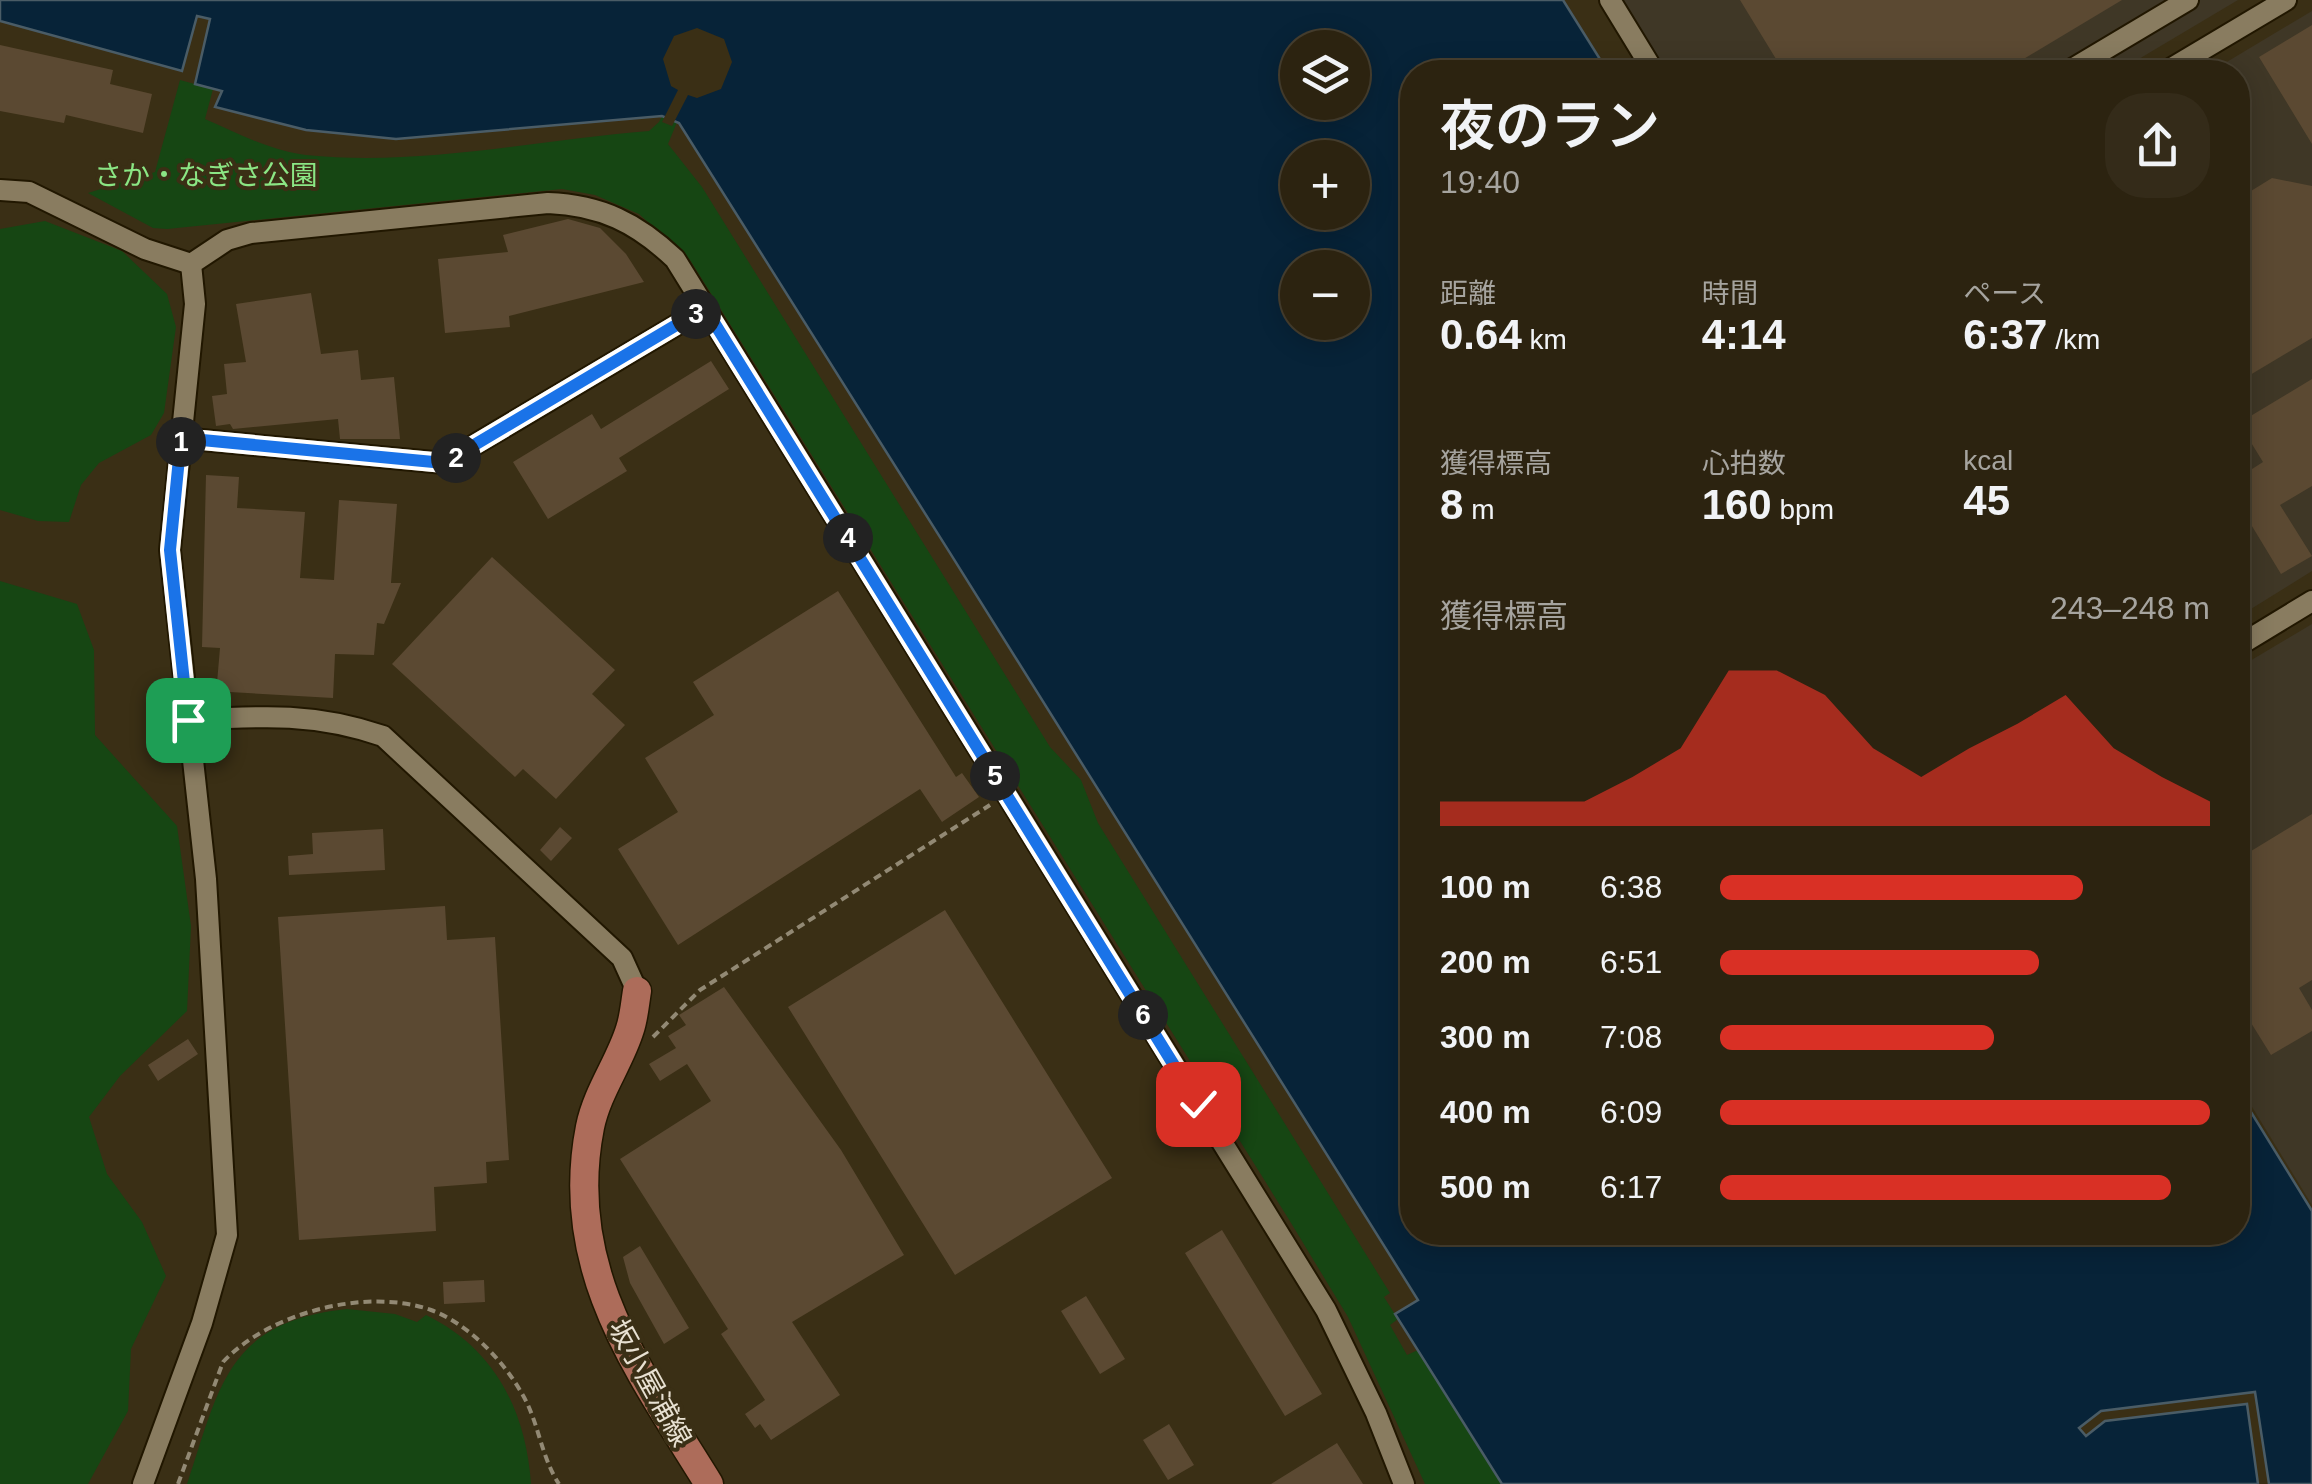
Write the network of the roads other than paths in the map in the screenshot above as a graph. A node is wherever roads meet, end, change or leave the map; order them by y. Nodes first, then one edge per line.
1 (1610, 0) edge
2 (2188, 0) edge
3 (2286, 0) edge
4 (1647, 60) edge
5 (2086, 60) edge
6 (2185, 60) edge
7 (0, 190) edge
8 (191, 264) junction
9 (705, 308) junction
10 (181, 438) junction
11 (2312, 601) edge
12 (2250, 639) edge
13 (188, 720) junction
14 (637, 991) joint
15 (143, 1484) edge
16 (708, 1484) edge
17 (1404, 1484) edge

1 - 4 street
2 - 5 street
3 - 6 street
7 - 8 street
8 - 9 street
8 - 10 street
9 - 10 street
9 - 17 street
10 - 13 street
11 - 12 street
13 - 14 street
13 - 15 street
14 - 16 main road, 坂小屋浦線

